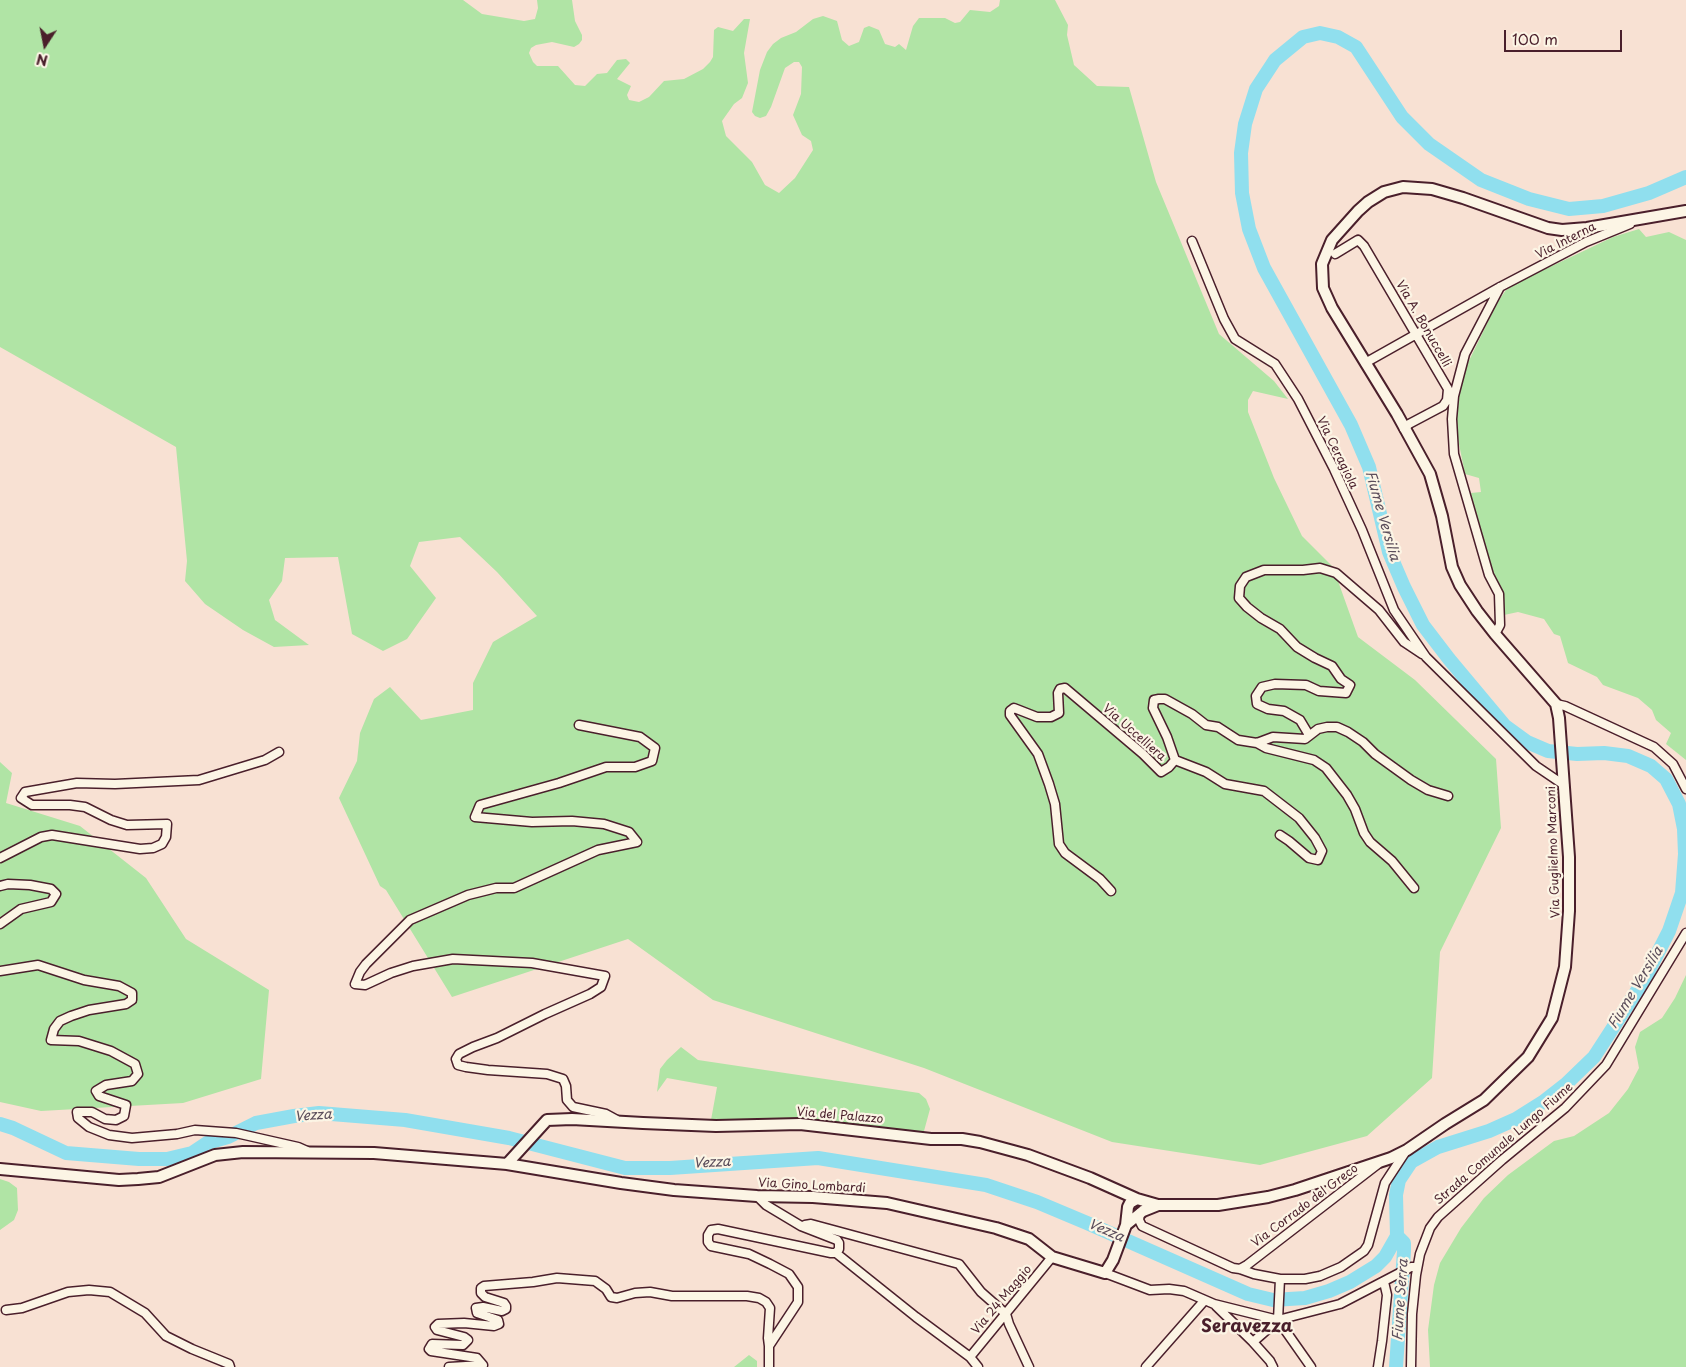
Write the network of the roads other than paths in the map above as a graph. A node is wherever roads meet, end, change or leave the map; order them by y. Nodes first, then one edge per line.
1 (1686, 211) edge
2 (1644, 218) junction
3 (1192, 241) dead end
4 (1335, 254) dead end
5 (1500, 287) junction
6 (1416, 334) junction
7 (1365, 363) junction
8 (1404, 429) junction
9 (1495, 634) junction
10 (1426, 657) junction
11 (1556, 704) junction
12 (579, 725) dead end
13 (1309, 734) junction
14 (1257, 743) junction
15 (279, 752) dead end
16 (1175, 760) junction
17 (1564, 785) junction
18 (1686, 789) edge
19 (1448, 796) dead end
20 (1280, 835) dead end
21 (0, 858) edge
22 (0, 886) edge
23 (1414, 888) dead end
24 (1111, 892) dead end
25 (0, 924) edge
26 (1686, 933) edge
27 (0, 971) edge
28 (619, 1121) junction
29 (1407, 1150) junction
30 (309, 1152) junction
31 (1382, 1161) junction
32 (507, 1164) junction
33 (0, 1170) edge
34 (757, 1196) junction
35 (1137, 1199) junction
36 (1158, 1205) junction
37 (1140, 1213) junction
38 (1126, 1224) junction
39 (801, 1226) junction
40 (836, 1252) junction
41 (1052, 1257) junction
42 (1414, 1267) junction
43 (1240, 1269) junction
44 (1105, 1273) junction
45 (1387, 1279) junction
46 (1280, 1282) junction
47 (1204, 1301) junction
48 (1214, 1304) junction
49 (6, 1310) dead end
50 (1006, 1314) junction
51 (1278, 1316) junction
52 (1253, 1342) junction
53 (769, 1346) junction
54 (970, 1357) junction
55 (230, 1367) edge
56 (449, 1367) edge
57 (769, 1367) edge
58 (978, 1367) edge
59 (1029, 1367) edge
60 (1146, 1367) edge
61 (1273, 1367) edge
62 (1311, 1367) edge
63 (1378, 1367) edge
64 (1411, 1367) edge

1 - 2 main road
2 - 5 street, Via Interna
2 - 7 main road
3 - 10 street, Via Ceragiola
4 - 6 street, Via A. Bonuccelli
5 - 6 street, Via Interna
5 - 9 street
6 - 7 street, Via Interna
6 - 8 street, Via A. Bonuccelli
7 - 8 main road
8 - 9 main road
9 - 11 main road
10 - 13 street
10 - 17 street, Via Ceragiola
11 - 17 main road, Via Guglielmo Marconi
11 - 18 street
12 - 28 street
13 - 14 street, Via Uccelliera
13 - 19 street
14 - 16 street, Via Uccelliera
14 - 23 street
15 - 21 street
16 - 20 street
16 - 24 street, Via Uccelliera
17 - 29 main road, Via Guglielmo Marconi
22 - 25 street
26 - 42 street, Strada Comunale Lungo Fiume
27 - 30 street
28 - 32 main road, Via del Palazzo
28 - 35 main road, Via del Palazzo
29 - 31 main road, Via Guglielmo Marconi
29 - 46 street
30 - 32 main road, Via Gino Lombardi
30 - 33 main road, Via Gino Lombardi
31 - 36 main road, Via Guglielmo Marconi
31 - 43 street, Via Corrado del Greco
32 - 34 main road, Via Gino Lombardi
34 - 39 street
34 - 41 main road, Via Gino Lombardi
35 - 36 main road, Via del Palazzo
35 - 37 main road
35 - 38 main road
36 - 37 main road
37 - 38 main road
37 - 43 street
38 - 44 main road
39 - 40 street
39 - 50 street
40 - 53 street
40 - 54 street
41 - 44 main road, Via Gino Lombardi
41 - 50 street, Via 24 Maggio
42 - 45 street
42 - 64 street, Strada Comunale Lungo Fiume
43 - 46 street
44 - 47 street
45 - 51 street
45 - 63 street
46 - 51 street
47 - 48 street
47 - 60 street
48 - 51 street
48 - 52 street
49 - 55 street
50 - 54 street, Via 24 Maggio
50 - 59 street
51 - 52 street
51 - 62 street
52 - 61 street
53 - 56 street
53 - 57 street
54 - 58 street

